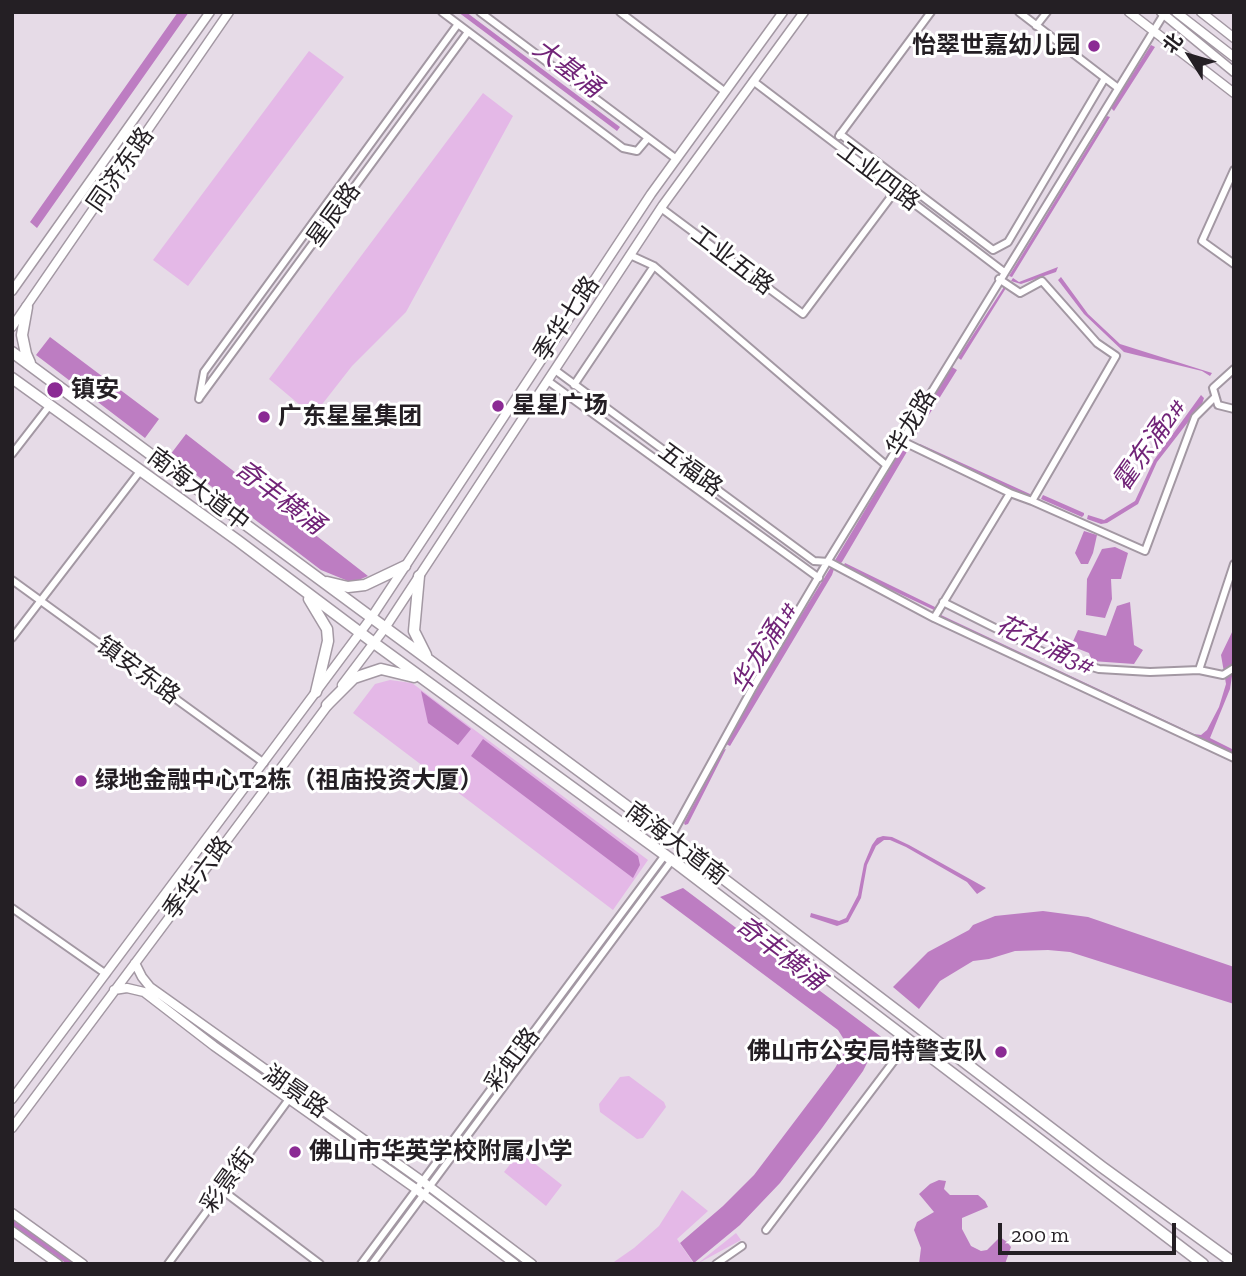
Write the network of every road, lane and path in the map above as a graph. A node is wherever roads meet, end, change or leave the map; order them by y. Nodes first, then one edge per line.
1 (210, 12) edge
2 (229, 12) edge
3 (442, 12) edge
4 (620, 12) edge
5 (783, 12) edge
6 (804, 12) edge
7 (931, 12) edge
8 (1019, 12) edge
9 (1046, 12) edge
10 (1129, 12) edge
11 (1176, 12) edge
12 (1201, 12) edge
13 (482, 13) edge
14 (1162, 13) edge
15 (458, 24) junction
16 (1037, 26) junction
17 (1153, 30) junction
18 (468, 32) junction
19 (1234, 38) edge
20 (1234, 57) edge
21 (1234, 72) edge
22 (1105, 78) junction
23 (753, 81) junction
24 (1118, 88) junction
25 (724, 91) junction
26 (1234, 93) edge
27 (840, 134) junction
28 (648, 138) junction
29 (834, 143) junction
30 (675, 158) junction
31 (1234, 170) edge
32 (891, 173) junction
33 (885, 182) junction
34 (908, 185) junction
35 (898, 192) junction
36 (661, 208) junction
37 (1020, 222) junction
38 (1031, 229) junction
39 (630, 255) junction
40 (1234, 264) edge
41 (654, 266) junction
42 (1004, 272) junction
43 (999, 279) junction
44 (12, 291) edge
45 (27, 307) junction
46 (12, 327) edge
47 (12, 352) edge
48 (32, 366) junction
49 (1234, 369) edge
50 (555, 370) junction
51 (14, 380) edge
52 (548, 382) junction
53 (574, 385) junction
54 (1215, 397) junction
55 (50, 405) junction
56 (1234, 409) edge
57 (902, 441) junction
58 (12, 454) edge
59 (886, 465) junction
60 (141, 470) junction
61 (1010, 493) junction
62 (1032, 501) junction
63 (251, 529) junction
64 (237, 540) junction
65 (829, 562) junction
66 (1234, 564) edge
67 (405, 566) junction
68 (419, 576) junction
69 (314, 577) junction
70 (819, 578) junction
71 (12, 580) edge
72 (303, 590) junction
73 (41, 601) junction
74 (943, 602) junction
75 (936, 614) junction
76 (372, 618) junction
77 (385, 628) junction
78 (361, 633) junction
79 (12, 638) edge
80 (374, 643) junction
81 (433, 664) junction
82 (1234, 668) edge
83 (1199, 670) junction
84 (429, 684) junction
85 (316, 692) junction
86 (327, 705) junction
87 (1234, 758) edge
88 (264, 762) junction
89 (670, 838) junction
90 (669, 858) junction
91 (644, 890) junction
92 (12, 908) edge
93 (135, 962) junction
94 (106, 974) junction
95 (114, 990) junction
96 (909, 1041) junction
97 (12, 1099) edge
98 (289, 1099) junction
99 (12, 1128) edge
100 (426, 1183) junction
101 (222, 1191) junction
102 (420, 1192) junction
103 (12, 1213) edge
104 (766, 1230) dead end
105 (12, 1231) edge
106 (742, 1246) dead end
107 (1234, 1263) edge
108 (58, 1264) edge
109 (83, 1264) edge
110 (168, 1264) edge
111 (320, 1264) edge
112 (361, 1264) edge
113 (372, 1264) edge
114 (514, 1264) edge
115 (532, 1264) edge
116 (716, 1264) edge
117 (1203, 1264) edge

1 - 44 main road, 同济东路
2 - 45 main road, 同济东路
3 - 15 street
4 - 25 street
5 - 25 main road, 季华七路
6 - 23 main road, 季华七路
7 - 27 street
8 - 16 street
9 - 16 street
10 - 17 main road
11 - 20 main road
12 - 19 main road
13 - 28 street
14 - 17 street, 华龙路
14 - 21 main road
15 - 18 street
15 - 18 street, 星辰路
16 - 22 street
17 - 24 street, 华龙路
17 - 26 main road
18 - 28 street
22 - 24 street
22 - 37 street
23 - 29 street, 工业四路
23 - 36 main road, 季华七路
24 - 38 street, 华龙路
25 - 30 main road, 季华七路
27 - 29 street
27 - 32 street
28 - 30 street
29 - 33 street, 工业四路
30 - 67 main road, 季华七路
31 - 40 street
32 - 33 street
32 - 34 street
33 - 35 street, 工业四路
34 - 35 street
34 - 37 street
35 - 36 street, 工业五路
35 - 42 street, 工业四路
36 - 39 main road, 季华七路
37 - 38 street
38 - 42 street, 华龙路
39 - 41 street
39 - 50 main road, 季华七路
41 - 53 street
41 - 59 street
42 - 43 street, 华龙路
43 - 57 street, 华龙路
43 - 62 street
45 - 46 main road, 同济东路
45 - 48 highway
47 - 48 highway, 南海大道中
48 - 63 highway, 南海大道中
49 - 54 street
50 - 52 main road, 季华七路
50 - 53 street, 五福路
51 - 55 highway, 南海大道中
52 - 68 main road, 季华七路
52 - 70 street, 五福路
53 - 65 street, 五福路
54 - 56 street
54 - 62 street
55 - 58 street
55 - 60 highway, 南海大道中
57 - 59 street, 华龙路
57 - 61 street
59 - 65 street, 华龙路
60 - 64 highway, 南海大道中
60 - 73 street
61 - 62 street
61 - 74 street
63 - 64 highway
63 - 69 highway, 南海大道中
64 - 72 highway, 南海大道中
65 - 70 street, 华龙路
65 - 75 street, 五福路
66 - 83 street
67 - 69 highway
67 - 76 main road, 季华七路
68 - 77 main road, 季华七路
68 - 81 highway
69 - 76 highway, 南海大道中
70 - 89 street, 华龙路
71 - 73 street, 镇安东路
72 - 78 highway, 南海大道中
72 - 85 highway
73 - 79 street
73 - 88 street, 镇安东路
74 - 75 street
74 - 83 street
75 - 87 street, 五福路
76 - 77 highway, 南海大道中
76 - 78 main road, 季华七路
77 - 80 main road, 季华六路
77 - 81 highway, 南海大道南
78 - 80 highway, 南海大道中
78 - 85 main road, 季华六路
80 - 84 highway, 南海大道南
80 - 86 main road, 季华六路
81 - 89 highway, 南海大道南
82 - 83 street
84 - 86 highway
84 - 90 highway, 南海大道南
85 - 88 main road, 季华六路
86 - 93 main road, 季华六路
88 - 94 main road, 季华六路
89 - 107 highway, 南海大道南
90 - 91 street, 彩虹路
90 - 91 street, 彩虹路
90 - 96 highway, 南海大道南
91 - 100 street, 彩虹路
92 - 94 street
93 - 95 main road, 季华六路
93 - 100 main road, 湖景路
94 - 97 main road, 季华六路
95 - 98 main road, 湖景路
95 - 99 main road, 季华六路
96 - 104 street
96 - 117 highway, 南海大道南
98 - 101 street, 彩景街
98 - 102 main road, 湖景路
100 - 102 street, 彩虹路
100 - 115 main road, 湖景路
101 - 110 street, 彩景街
101 - 111 street
102 - 112 street, 彩虹路
102 - 113 street, 彩虹路
102 - 114 main road, 湖景路
103 - 109 main road
105 - 108 main road
106 - 116 street

